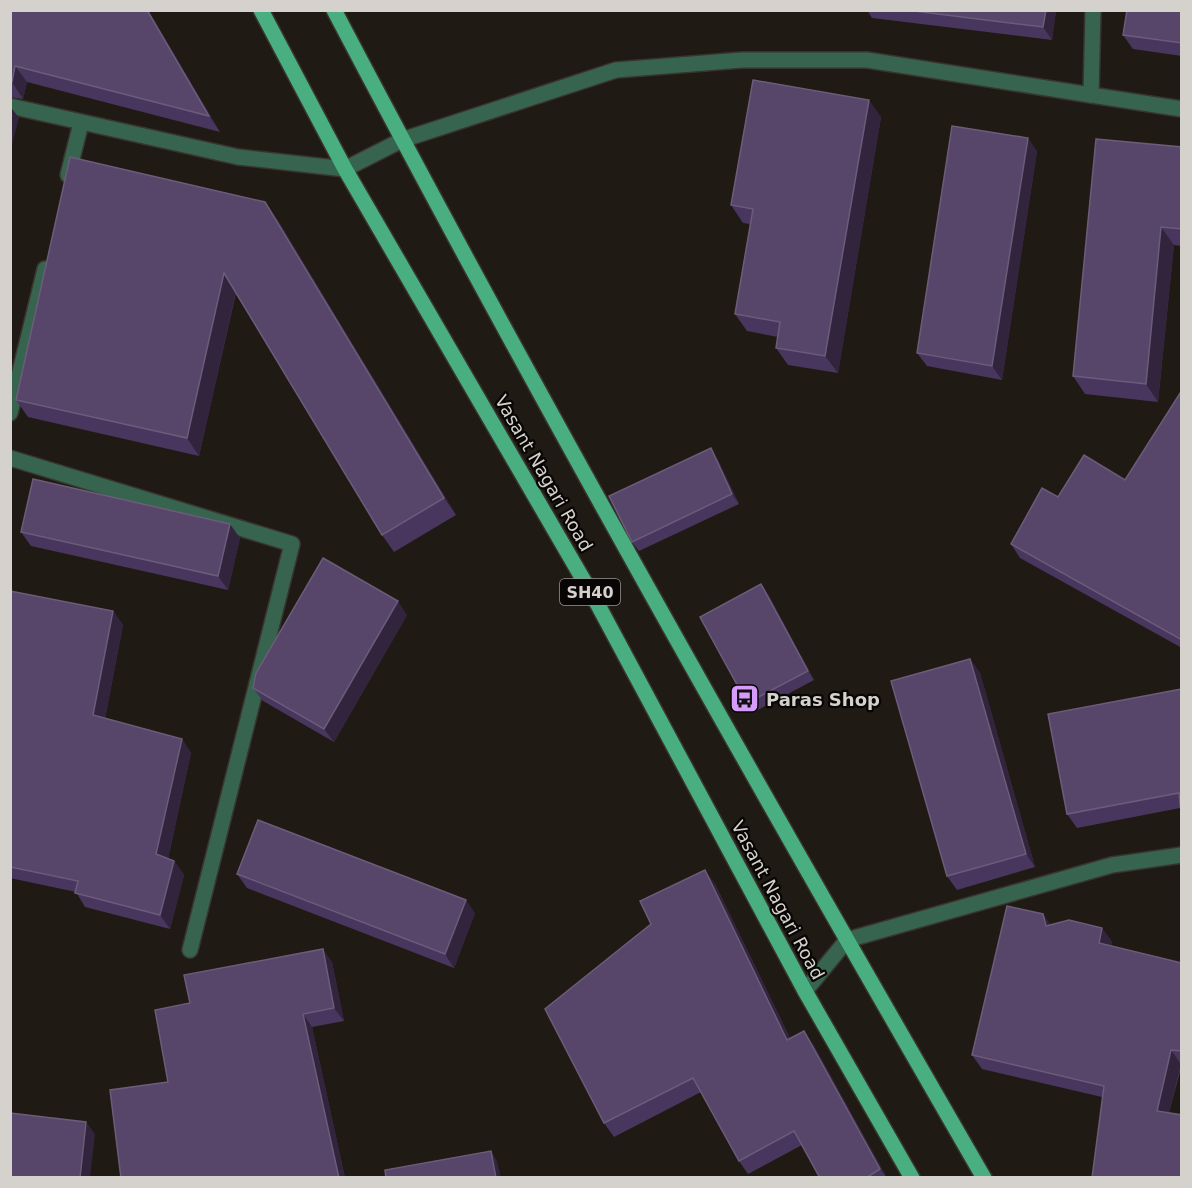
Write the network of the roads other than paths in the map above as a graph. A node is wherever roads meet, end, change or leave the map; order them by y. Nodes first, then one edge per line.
1 (261, 10) edge
2 (334, 10) edge
3 (1093, 10) edge
4 (1091, 95) junction
5 (10, 106) edge
6 (1182, 109) edge
7 (81, 123) junction
8 (402, 140) junction
9 (345, 169) junction
10 (64, 192) edge
11 (50, 250) edge
12 (10, 413) edge
13 (10, 458) edge
14 (1182, 855) edge
15 (847, 940) junction
16 (190, 950) dead end
17 (805, 991) junction
18 (912, 1178) edge
19 (984, 1178) edge

1 - 9 main road, Vasant Nagari Road / SH40
2 - 8 main road, Vasant Nagari Road / SH40
3 - 4 street
4 - 6 street
4 - 8 street
5 - 7 street
7 - 9 street
7 - 10 street
8 - 9 street
8 - 15 main road, Vasant Nagari Road / SH40
9 - 17 main road, Vasant Nagari Road / SH40
11 - 12 street
13 - 16 street
14 - 15 street
15 - 17 street
15 - 19 main road, Vasant Nagari Road / SH40
17 - 18 main road, Vasant Nagari Road / SH40

